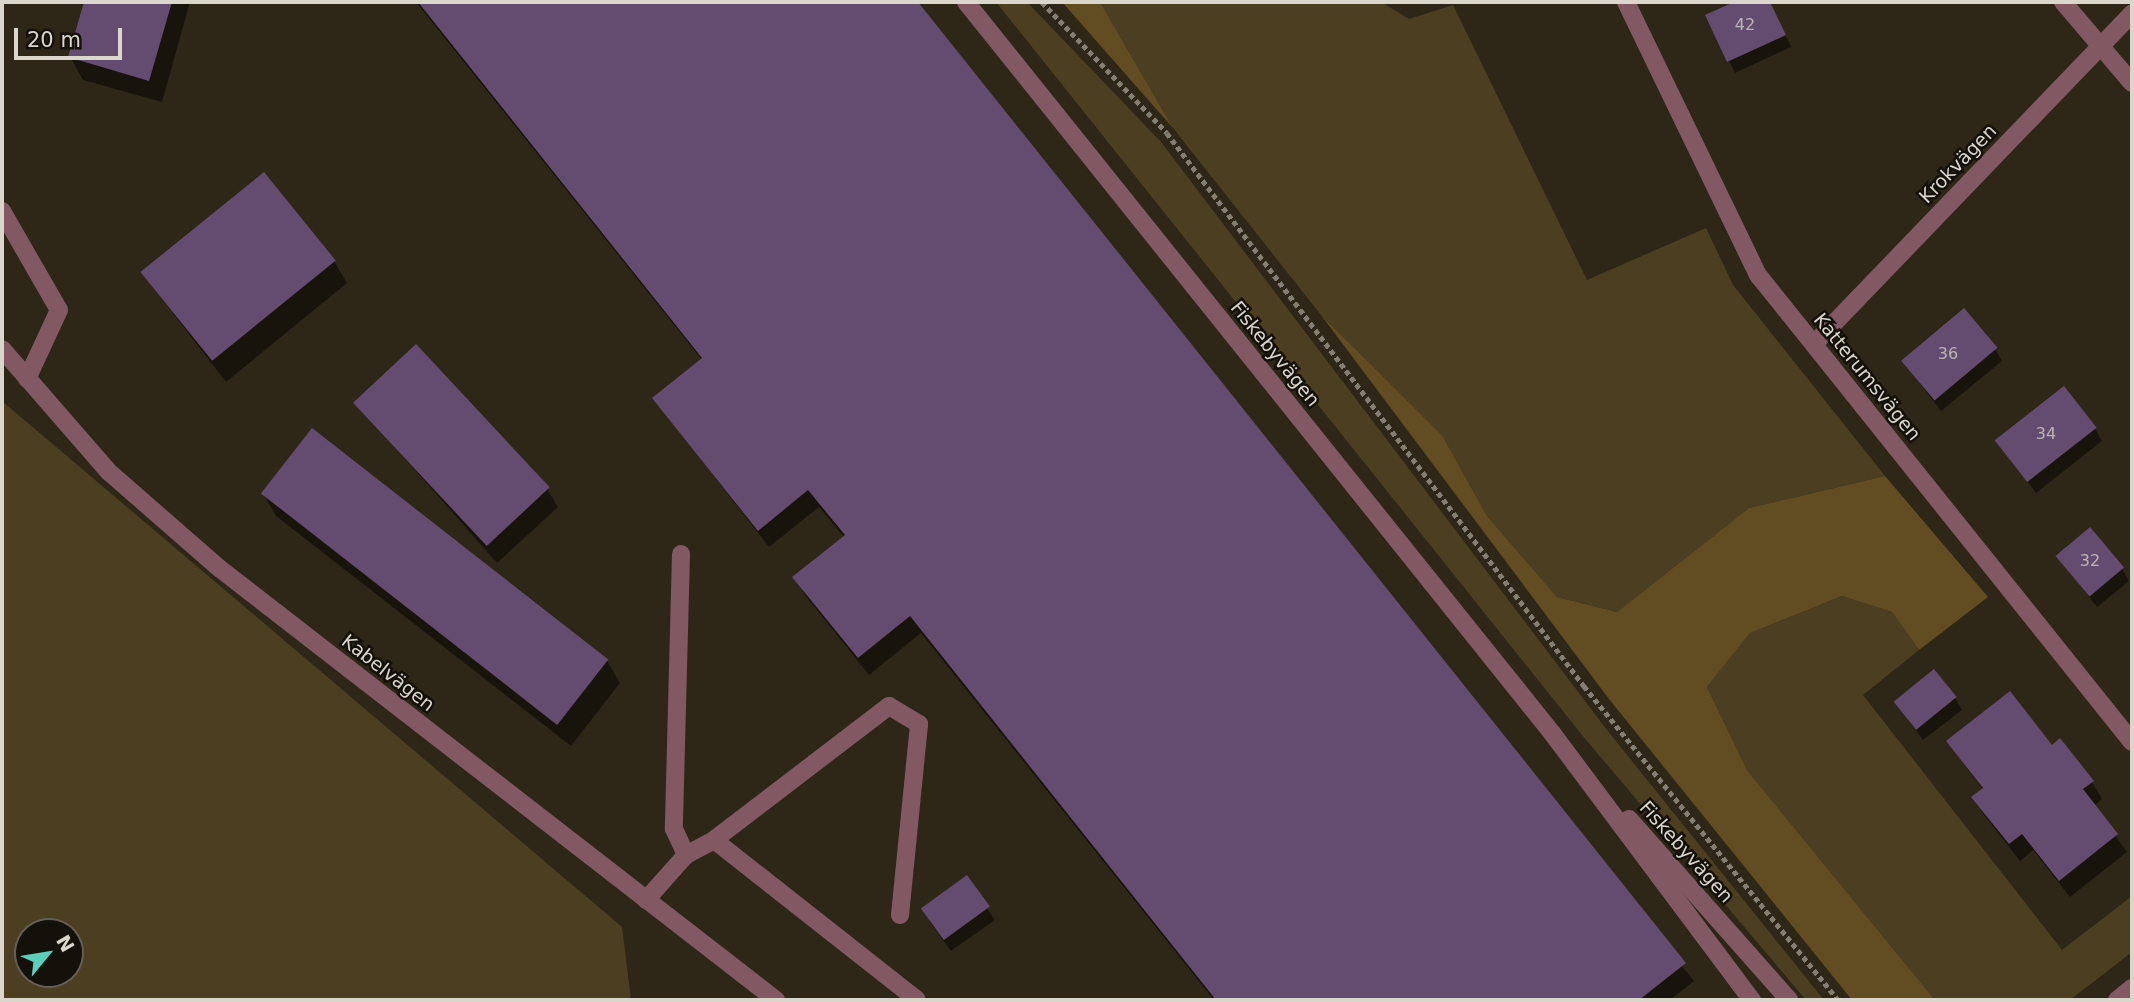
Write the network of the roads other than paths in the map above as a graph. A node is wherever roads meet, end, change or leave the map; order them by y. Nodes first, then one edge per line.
1 (966, 2) edge
2 (1626, 2) edge
3 (2063, 2) edge
4 (2132, 13) edge
5 (2100, 46) junction
6 (2132, 83) edge
7 (2, 211) edge
8 (1814, 344) junction
9 (2, 349) edge
10 (27, 379) junction
11 (681, 554) dead end
12 (1552, 733) junction
13 (2132, 742) edge
14 (714, 840) junction
15 (686, 855) junction
16 (646, 900) junction
17 (900, 915) dead end
18 (2132, 988) edge
19 (776, 1000) edge
20 (917, 1000) edge
21 (1752, 1000) edge
22 (1789, 1000) edge
23 (2116, 1000) edge

1 - 12 street, Fiskebyvägen
2 - 8 street, Katterumsvägen
3 - 5 street
4 - 5 street, Krokvägen
5 - 6 street
5 - 8 street, Krokvägen
7 - 10 street
8 - 13 street, Katterumsvägen
9 - 10 street, Kabelvägen
10 - 16 street, Kabelvägen
11 - 15 street
12 - 21 street, Fiskebyvägen
12 - 22 street, Fiskebyvägen
14 - 15 street
14 - 17 street
14 - 20 street
15 - 16 street
16 - 19 street, Kabelvägen
18 - 23 street

